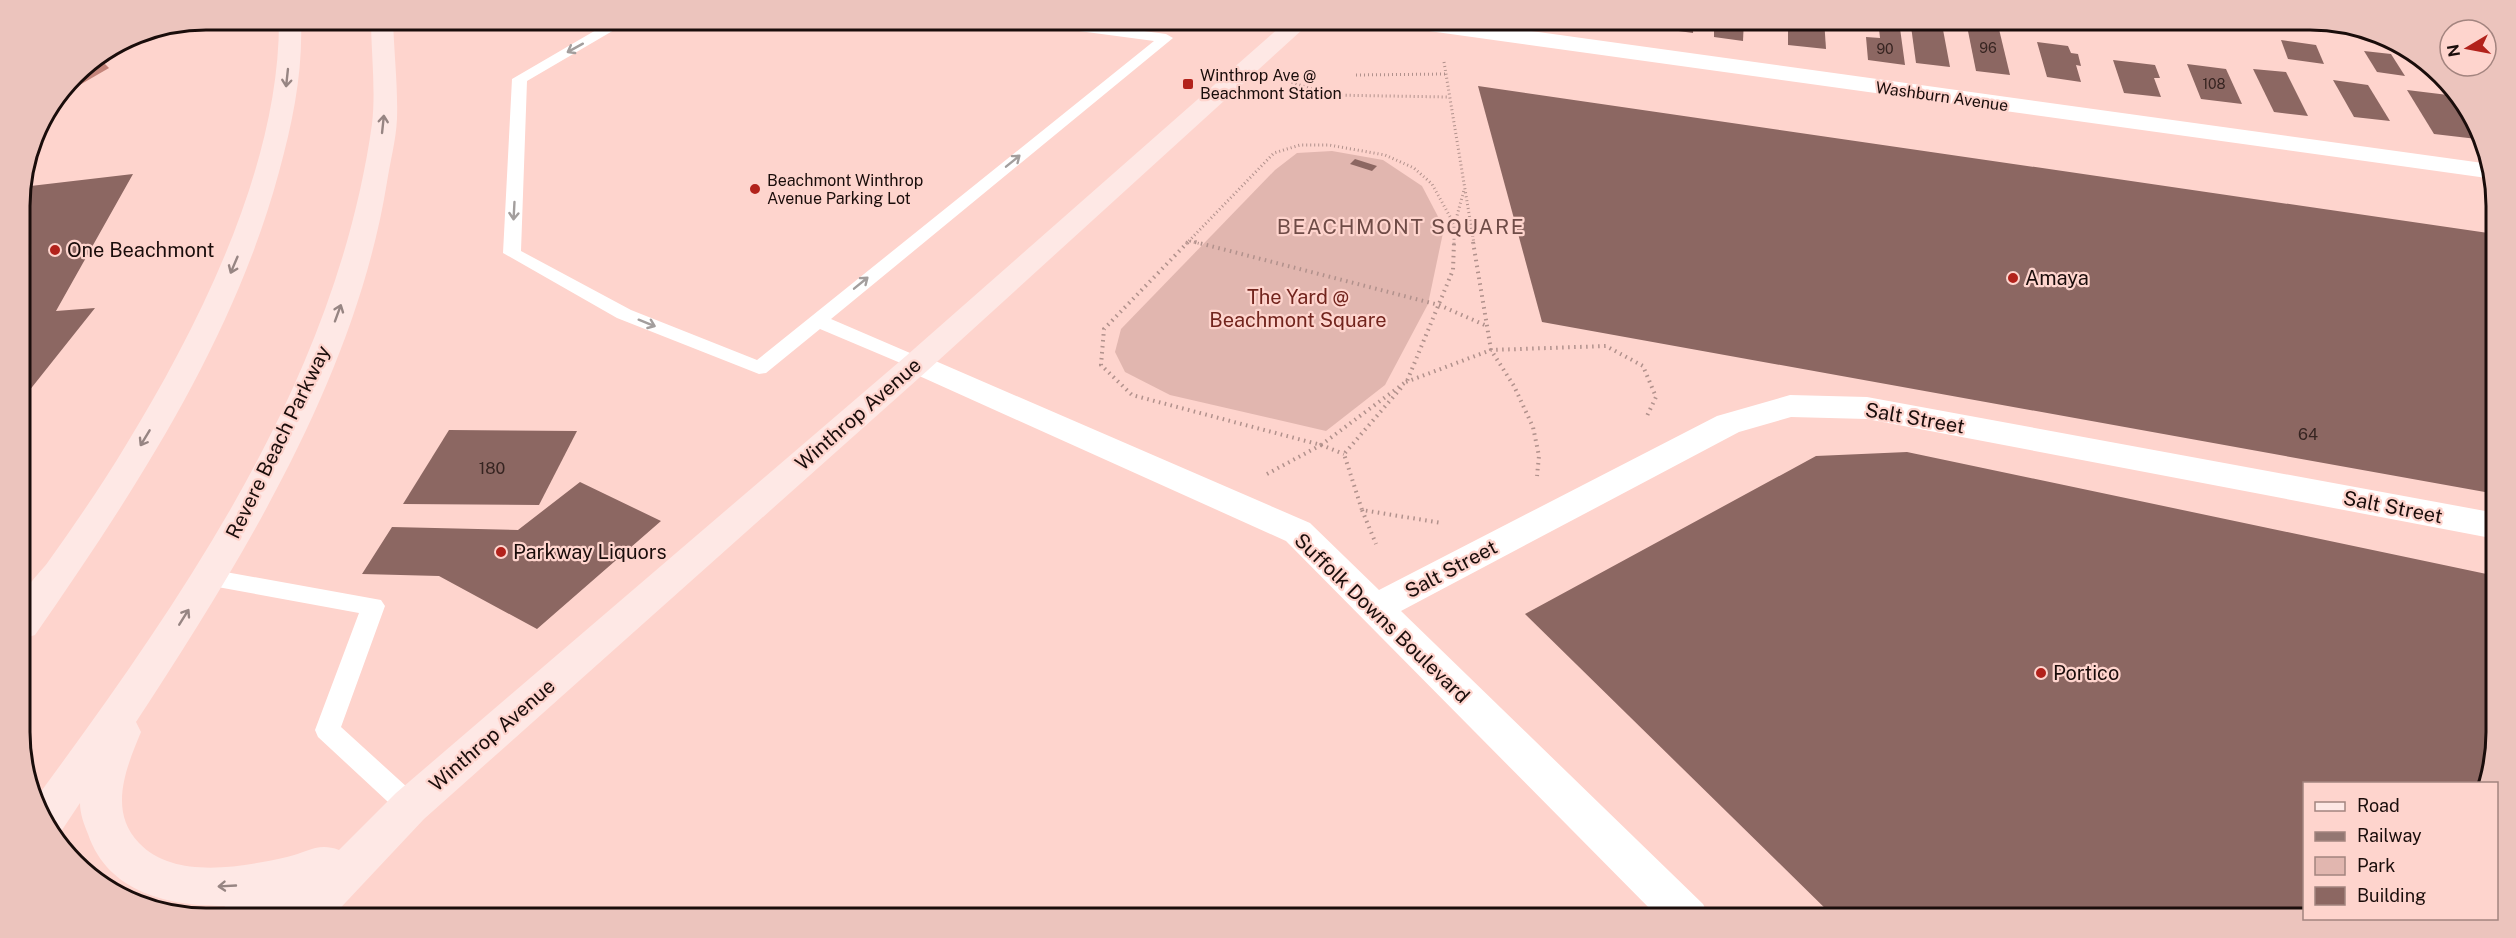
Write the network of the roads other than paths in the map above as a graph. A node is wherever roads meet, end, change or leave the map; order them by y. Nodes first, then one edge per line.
1 (290, 30) edge
2 (382, 30) edge
3 (608, 30) edge
4 (1100, 30) edge
5 (1292, 30) edge
6 (1465, 30) edge
7 (2482, 171) edge
8 (816, 320) junction
9 (917, 363) junction
10 (2486, 524) edge
11 (209, 578) junction
12 (1374, 609) junction
13 (30, 613) edge
14 (153, 667) junction
15 (410, 806) junction
16 (50, 813) edge
17 (324, 864) junction
18 (256, 908) edge
19 (312, 908) edge
20 (1678, 908) edge

1 -> 13 main road
11 -> 2 main road, Revere Beach Parkway
3 -> 8 lane
8 -> 4 lane
5 - 9 main road, Winthrop Avenue
6 - 7 street, Washburn Avenue
8 - 9 lane
9 - 12 street, Suffolk Downs Boulevard
9 - 15 main road, Winthrop Avenue
10 - 12 street, Salt Street
14 -> 11 main road, Revere Beach Parkway
11 - 15 lane
12 - 20 street, Suffolk Downs Boulevard
14 - 16 main road, Revere Beach Parkway
17 -> 14 main road
15 - 17 main road, Winthrop Avenue
15 - 19 main road, Winthrop Avenue
17 - 18 main road, Winthrop Avenue

